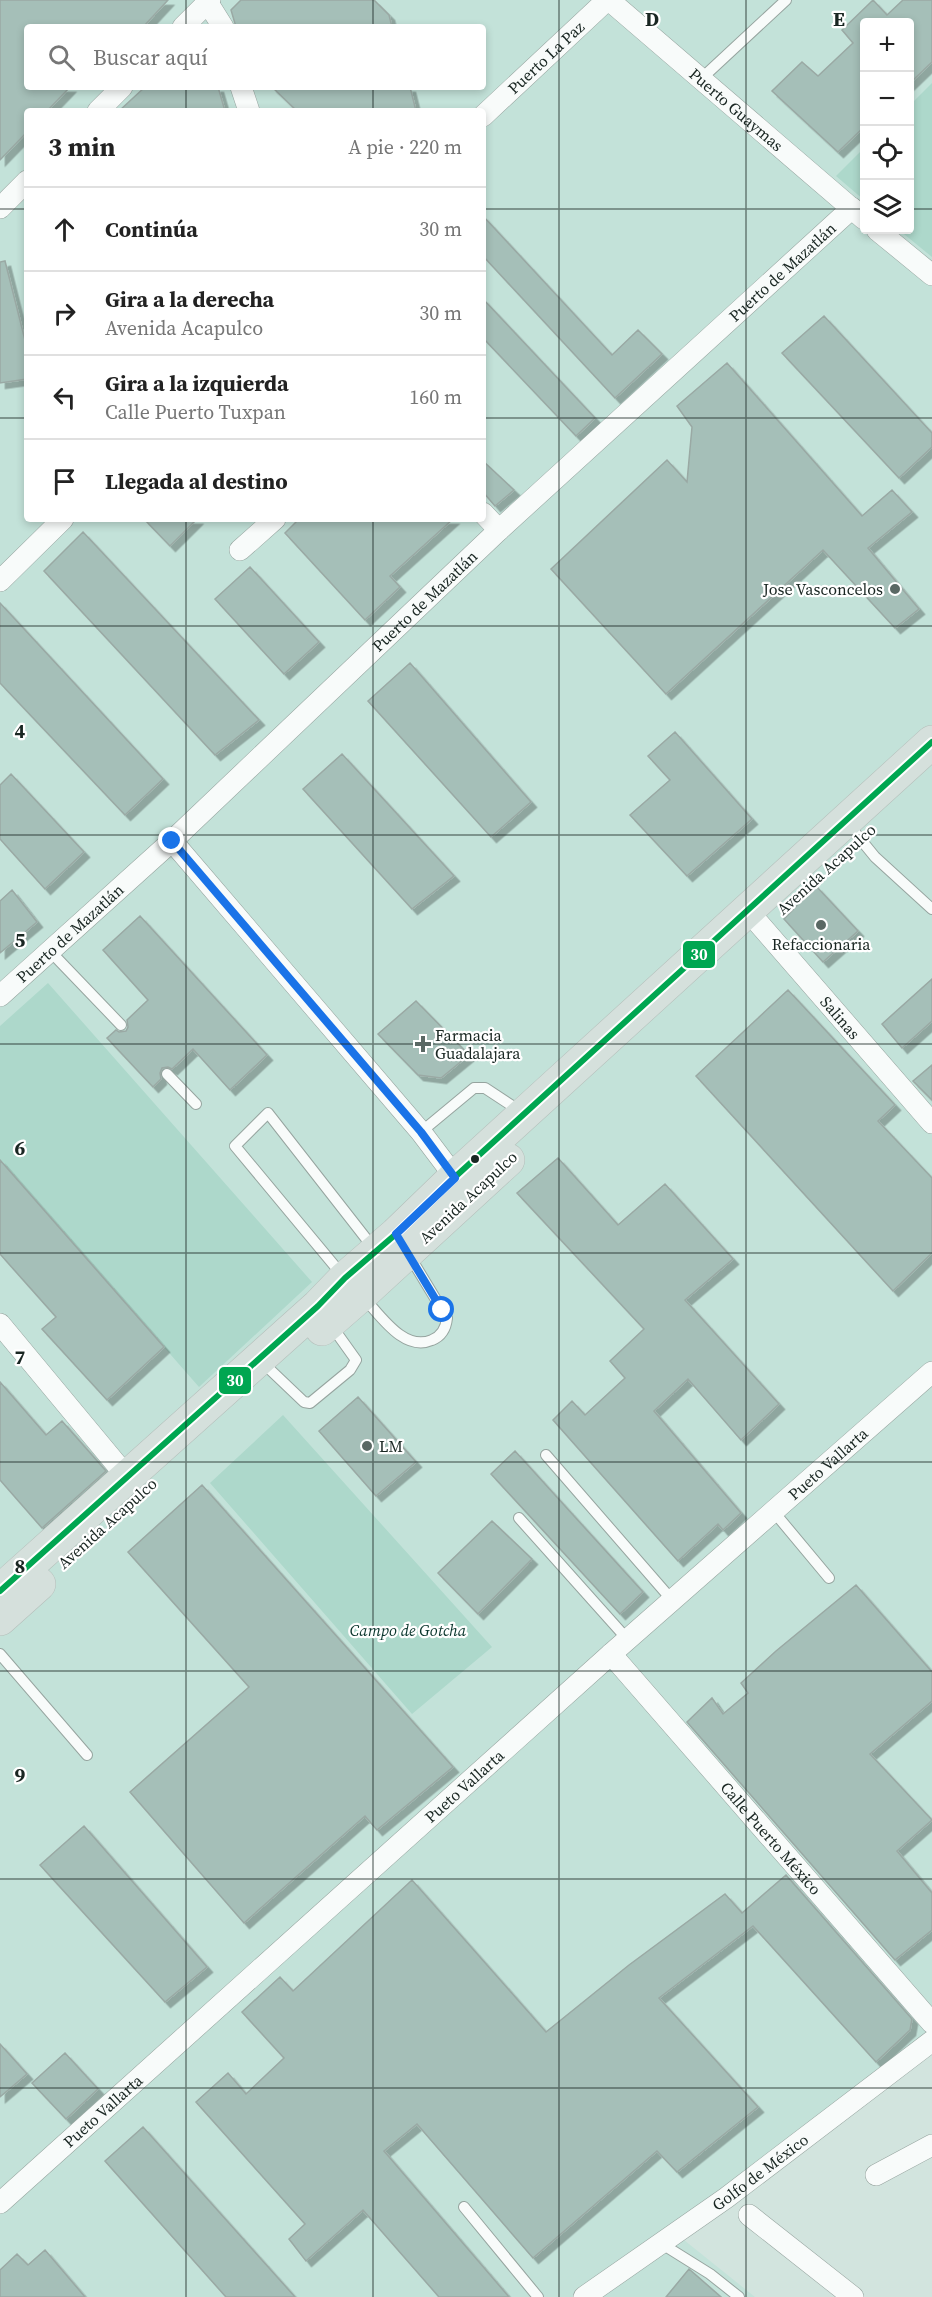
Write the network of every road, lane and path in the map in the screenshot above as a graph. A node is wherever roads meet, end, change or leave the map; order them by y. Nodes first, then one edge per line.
1 (608, 0) edge
2 (786, 0) edge
3 (208, 1) edge
4 (186, 24) edge
5 (221, 24) edge
6 (701, 79) junction
7 (119, 90) edge
8 (243, 90) edge
9 (101, 108) edge
10 (248, 108) edge
11 (486, 113) edge
12 (24, 184) edge
13 (0, 208) edge
14 (858, 214) edge
15 (882, 234) edge
16 (932, 274) edge
17 (486, 516) edge
18 (60, 522) edge
19 (272, 522) edge
20 (499, 530) junction
21 (240, 550) dead end
22 (0, 581) edge
23 (932, 742) edge
24 (932, 771) edge
25 (853, 830) junction
26 (172, 841) junction
27 (932, 909) edge
28 (755, 919) junction
29 (49, 950) junction
30 (0, 996) edge
31 (121, 1025) dead end
32 (167, 1074) dead end
33 (196, 1104) dead end
34 (526, 1115) junction
35 (932, 1123) edge
36 (421, 1132) junction
37 (455, 1178) junction
38 (393, 1246) junction
39 (353, 1287) junction
40 (324, 1314) junction
41 (0, 1324) edge
42 (266, 1367) junction
43 (932, 1372) edge
44 (546, 1455) dead end
45 (127, 1477) junction
46 (774, 1512) junction
47 (519, 1518) dead end
48 (829, 1578) dead end
49 (0, 1592) edge
50 (672, 1600) junction
51 (0, 1619) edge
52 (628, 1640) junction
53 (0, 1654) edge
54 (611, 1654) junction
55 (87, 1755) dead end
56 (932, 2023) edge
57 (932, 2041) edge
58 (932, 2145) edge
59 (876, 2175) dead end
60 (0, 2204) edge
61 (464, 2206) dead end
62 (749, 2216) dead end
63 (662, 2244) junction
64 (538, 2297) edge
65 (584, 2297) edge
66 (739, 2297) edge
67 (853, 2297) edge

1 - 6 street, Puerto Guaymas
1 - 11 street, Puerto La Paz
2 - 6 lane
3 - 4 street
3 - 5 street
6 - 14 street, Puerto Guaymas
7 - 9 street
8 - 10 street
12 - 13 street
14 - 20 street, Puerto de Mazatlán
15 - 16 street
17 - 20 street
18 - 22 street
19 - 21 street
20 - 26 street, Puerto de Mazatlán
23 - 25 main road, Avenida Acapulco
24 - 25 main road, Avenida Acapulco
25 - 27 lane
25 - 28 main road, Avenida Acapulco
26 - 29 street, Puerto de Mazatlán
26 - 36 street
28 - 34 main road, Avenida Acapulco
28 - 35 street, Salinas
28 - 38 main road, Avenida Acapulco
29 - 30 street, Puerto de Mazatlán
29 - 31 lane
32 - 33 lane
34 - 36 lane
34 - 37 main road, Avenida Acapulco
36 - 37 street
37 - 38 main road, Avenida Acapulco
38 - 39 main road, Avenida Acapulco
38 - 39 lane
38 - 39 lane
39 - 40 main road, Avenida Acapulco
40 - 42 main road, Avenida Acapulco
40 - 42 lane
41 - 45 street
42 - 45 main road, Avenida Acapulco
42 - 51 main road, Avenida Acapulco
43 - 46 street, Pueto Vallarta
44 - 50 lane
45 - 49 main road, Avenida Acapulco
46 - 48 lane
46 - 50 street, Pueto Vallarta
47 - 52 lane
50 - 52 street, Pueto Vallarta
52 - 54 street, Pueto Vallarta
53 - 55 lane
54 - 56 street, Calle Puerto México
54 - 60 street, Pueto Vallarta
57 - 63 street, Golfo de México
58 - 59 street
61 - 64 lane
62 - 67 street
63 - 65 street, Golfo de México
63 - 66 lane

